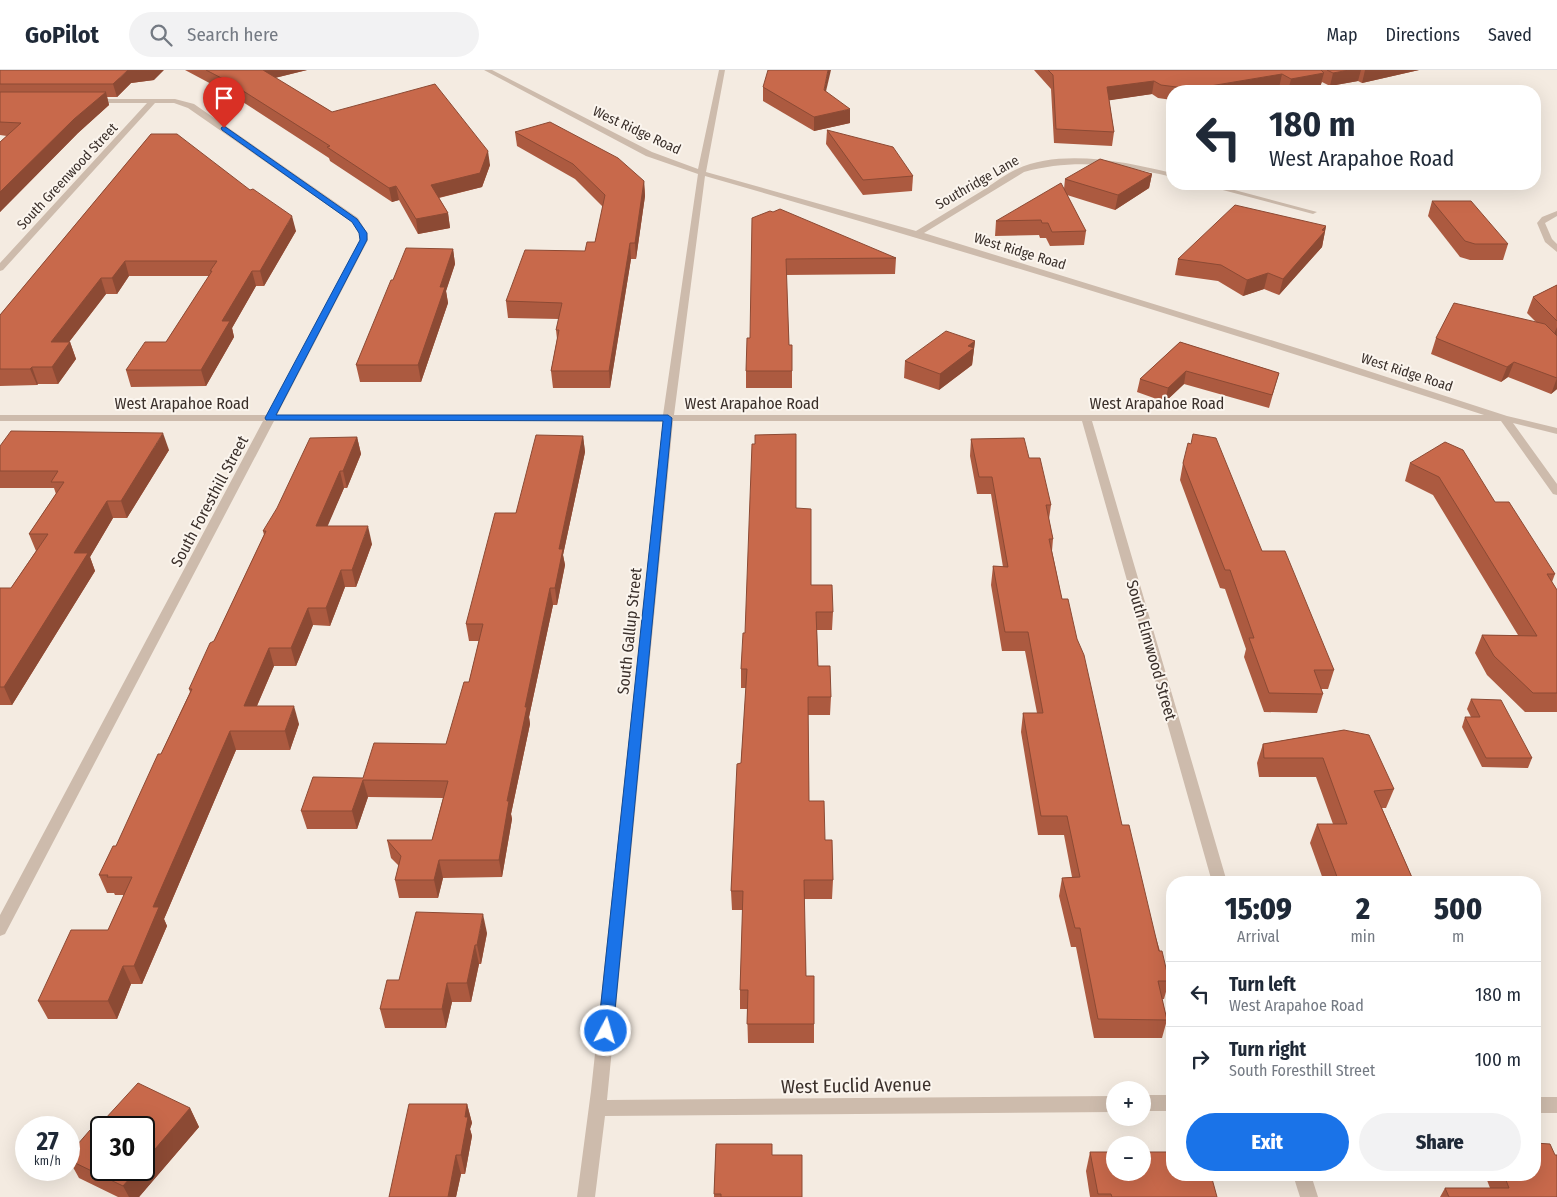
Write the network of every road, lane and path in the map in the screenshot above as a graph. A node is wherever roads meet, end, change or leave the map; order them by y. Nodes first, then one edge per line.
1 (487, 70) edge
2 (722, 70) edge
3 (76, 101) edge
4 (153, 101) junction
5 (702, 173) junction
6 (1166, 174) edge
7 (1227, 190) edge
8 (1312, 212) dead end
9 (1557, 213) edge
10 (917, 234) junction
11 (1557, 248) edge
12 (0, 268) edge
13 (0, 418) edge
14 (270, 418) junction
15 (668, 418) junction
16 (1086, 418) junction
17 (1504, 418) junction
18 (1557, 431) edge
19 (1557, 492) edge
20 (1217, 876) edge
21 (0, 930) edge
22 (1151, 1103) edge
23 (1166, 1103) edge
24 (1106, 1104) edge
25 (1541, 1105) edge
26 (1557, 1105) edge
27 (598, 1108) junction
28 (1304, 1181) edge
29 (586, 1197) edge
30 (1308, 1197) edge

1 - 5 street, West Ridge Road
2 - 5 street, South Gallup Street
3 - 4 street, South Foresthill Street
4 - 12 street, South Greenwood Street
4 - 14 street, South Foresthill Street
5 - 10 street, West Ridge Road
5 - 15 street, South Gallup Street
6 - 10 street, Southridge Lane
7 - 8 street
9 - 11 street
10 - 17 street, West Ridge Road
13 - 14 street, West Arapahoe Road
14 - 15 street, West Arapahoe Road
14 - 21 street, South Foresthill Street
15 - 16 street, West Arapahoe Road
15 - 27 street, South Gallup Street
16 - 17 street, West Arapahoe Road
16 - 20 street, South Elmwood Street
17 - 18 street, West Ridge Road
17 - 19 street
22 - 23 street
24 - 27 street, West Euclid Avenue
25 - 26 street
27 - 29 street, South Gallup Street
28 - 30 street

